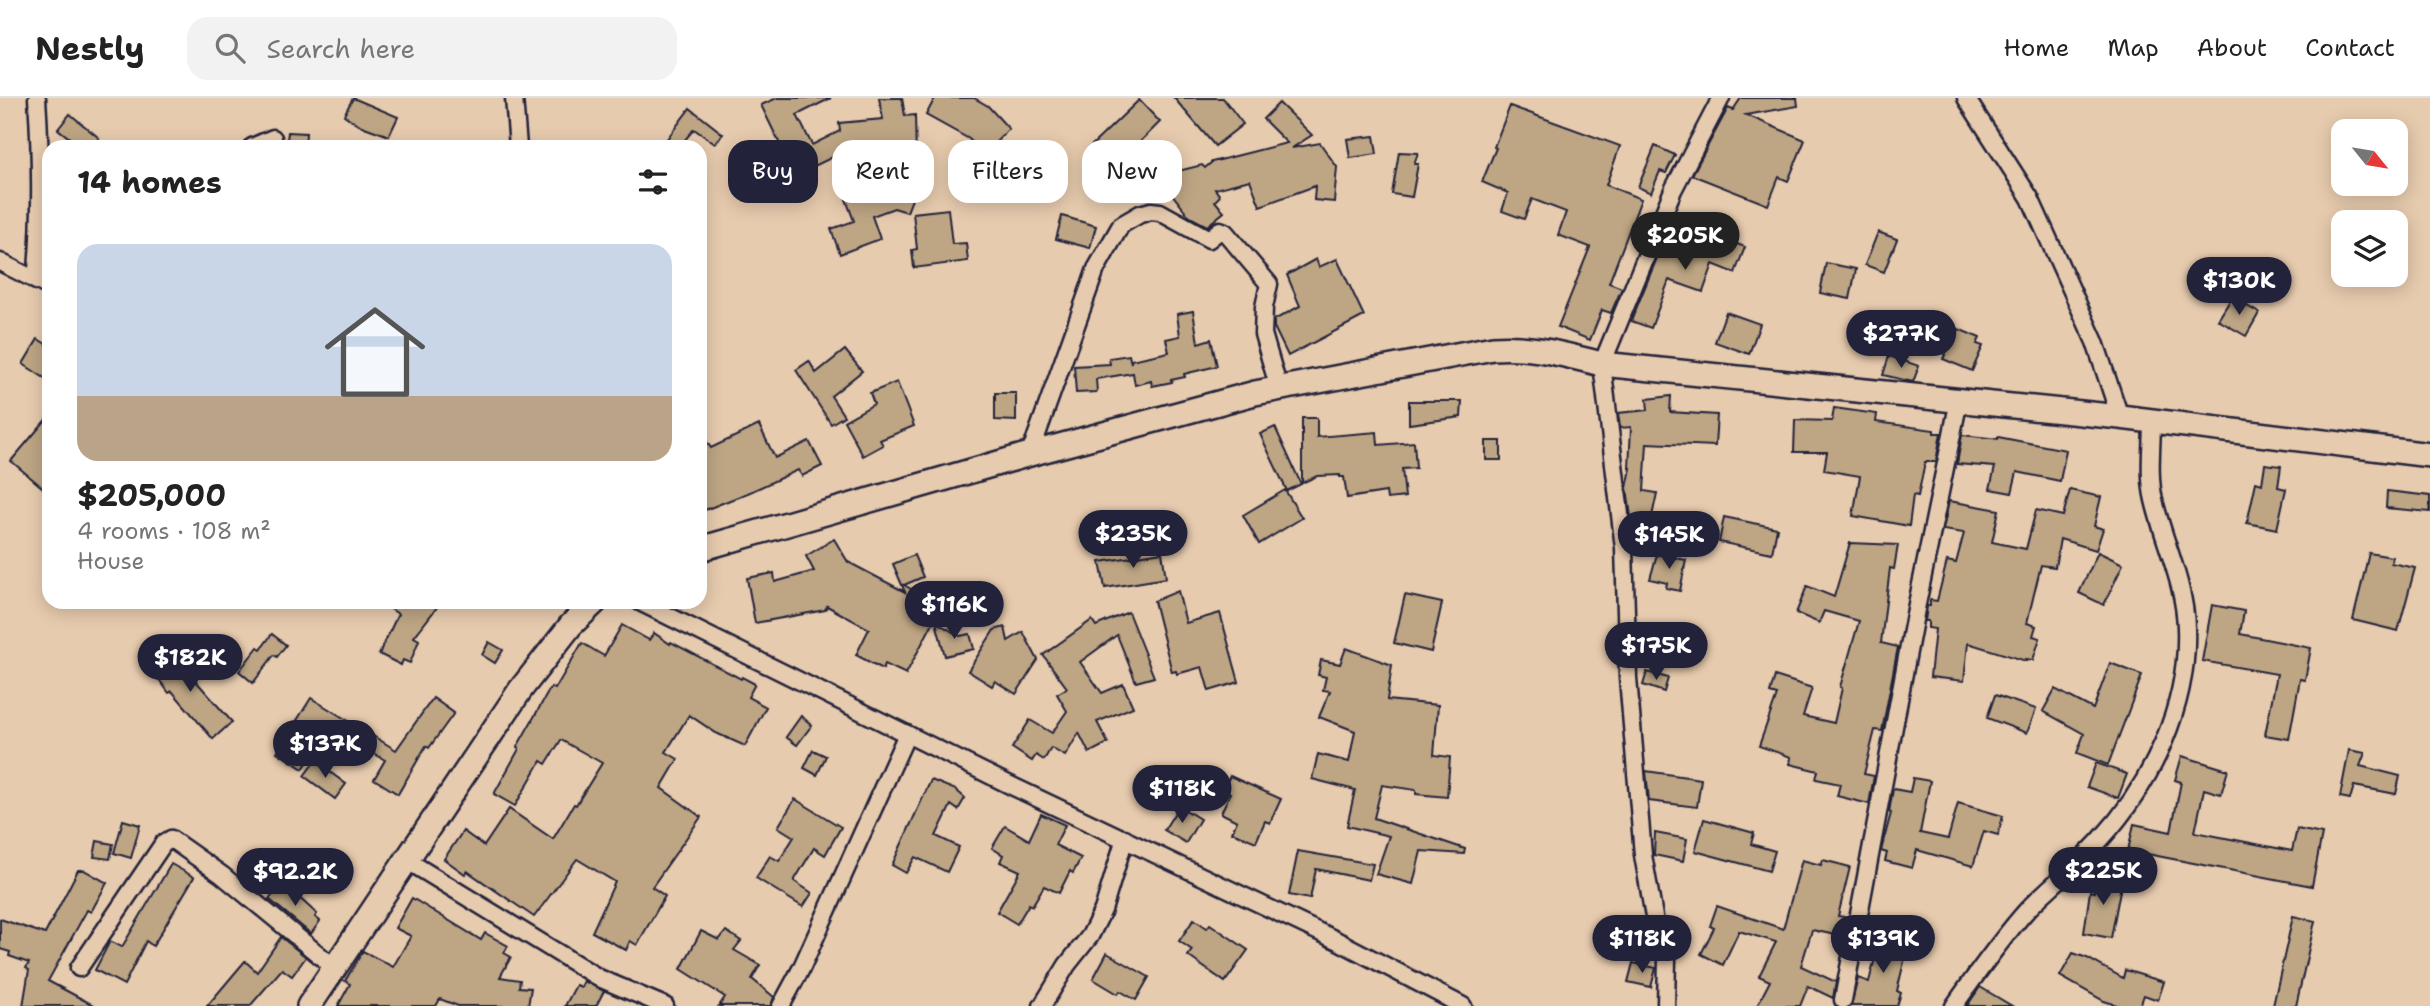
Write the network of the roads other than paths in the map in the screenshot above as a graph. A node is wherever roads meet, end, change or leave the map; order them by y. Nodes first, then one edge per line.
1 (37, 98) edge
2 (514, 98) edge
3 (1721, 98) edge
4 (1966, 98) edge
5 (273, 138) dead end
6 (268, 140) edge
7 (517, 140) edge
8 (0, 262) edge
9 (42, 268) edge
10 (42, 283) edge
11 (1602, 364) junction
12 (1279, 389) junction
13 (1959, 400) junction
14 (2120, 417) junction
15 (2152, 421) junction
16 (1030, 454) junction
17 (2430, 455) edge
18 (707, 547) edge
19 (588, 609) edge
20 (654, 609) edge
21 (907, 734) junction
22 (1125, 838) junction
23 (408, 861) junction
24 (79, 968) dead end
25 (335, 968) junction
26 (626, 998) edge
27 (1843, 1000) dead end
28 (309, 1006) edge
29 (665, 1006) edge
30 (781, 1006) edge
31 (1042, 1006) edge
32 (1463, 1006) edge
33 (1667, 1006) edge
34 (1954, 1006) edge

1 - 9 street
2 - 7 street
3 - 11 street
4 - 14 street
5 - 6 street
8 - 10 street
11 - 12 street
11 - 13 street
11 - 33 street
12 - 16 street
12 - 16 street
13 - 14 street
13 - 27 street
14 - 15 street
15 - 17 street
15 - 34 street
16 - 18 street
19 - 23 street
20 - 21 street
21 - 22 street
21 - 30 street
22 - 31 street
22 - 32 street
23 - 25 street
23 - 26 street
24 - 25 street
25 - 28 street
26 - 29 street

